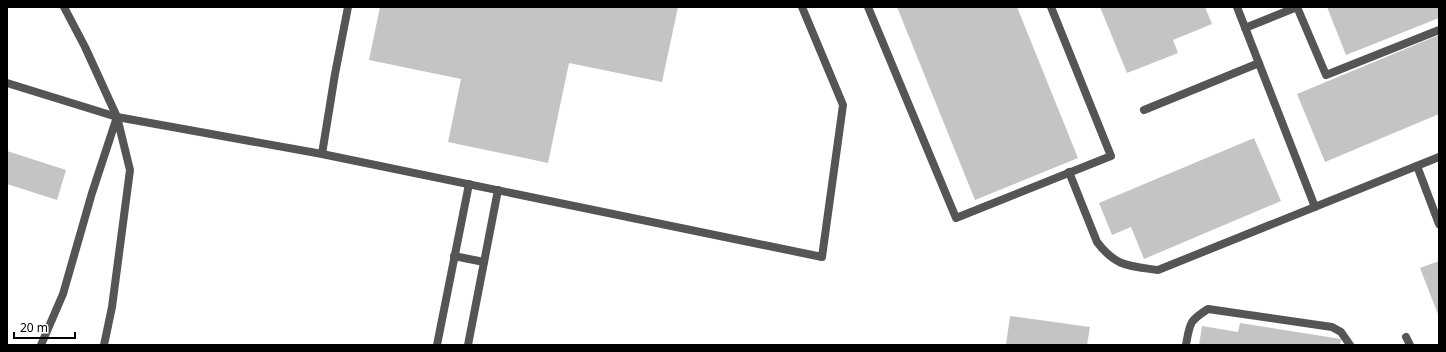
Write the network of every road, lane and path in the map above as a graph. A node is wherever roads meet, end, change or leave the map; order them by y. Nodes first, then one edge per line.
1 (64, 7) edge
2 (348, 7) edge
3 (802, 7) edge
4 (868, 7) edge
5 (1051, 7) edge
6 (1237, 7) edge
7 (1245, 28) junction
8 (1439, 30) edge
9 (1259, 62) junction
10 (7, 83) edge
11 (1144, 110) dead end
12 (117, 117) junction
13 (322, 154) junction
14 (1439, 157) edge
15 (1417, 166) junction
16 (1069, 172) junction
17 (469, 184) junction
18 (498, 190) junction
19 (1315, 207) junction
20 (1439, 224) edge
21 (454, 256) junction
22 (484, 262) junction
23 (1406, 337) dead end
24 (41, 345) edge
25 (104, 345) edge
26 (437, 345) edge
27 (468, 345) edge
28 (1186, 345) edge
29 (1350, 345) edge
30 (1410, 345) edge

1 - 12 lane
2 - 13 lane
3 - 18 lane
4 - 16 lane
5 - 16 lane
6 - 7 lane
7 - 8 lane
7 - 9 lane
9 - 11 lane
9 - 19 lane
10 - 12 lane
12 - 13 lane
12 - 24 lane
12 - 25 lane
13 - 17 lane
14 - 15 lane
15 - 19 lane
15 - 20 lane
16 - 19 lane
17 - 18 lane
17 - 21 lane
18 - 22 lane
21 - 22 lane
21 - 26 lane
22 - 27 lane
23 - 30 lane
28 - 29 lane

